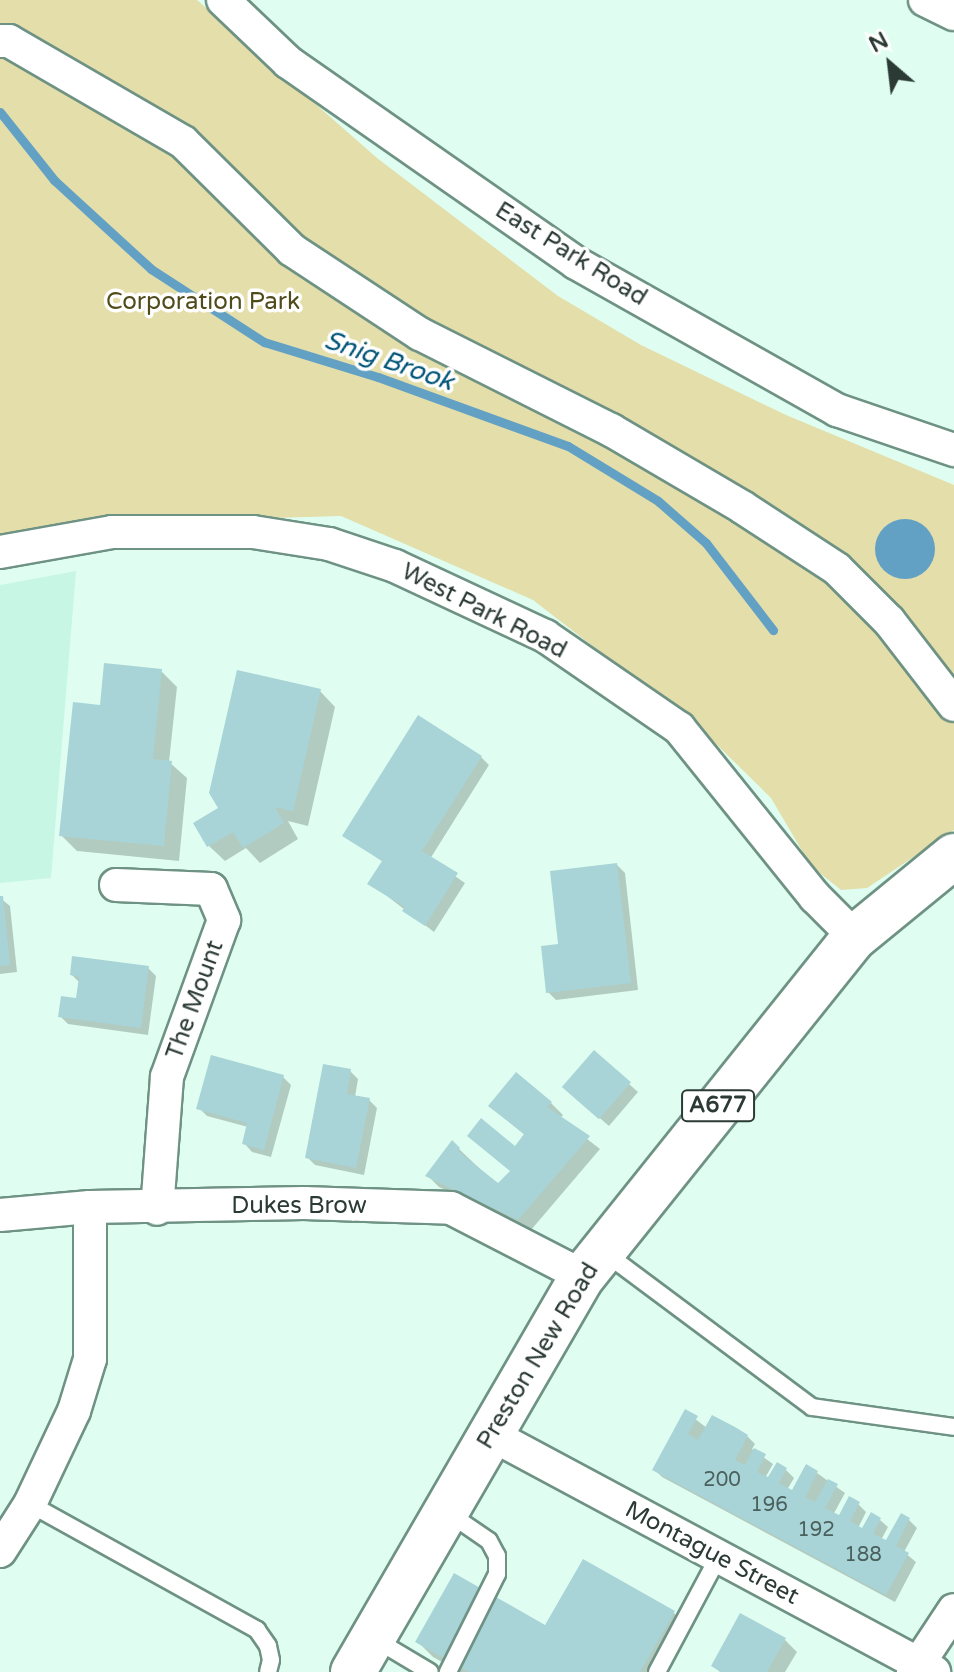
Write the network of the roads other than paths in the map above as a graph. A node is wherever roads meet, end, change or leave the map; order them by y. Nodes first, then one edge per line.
1 (223, 0) edge
2 (925, 0) edge
3 (954, 14) edge
4 (0, 41) edge
5 (954, 450) edge
6 (0, 552) edge
7 (954, 705) edge
8 (954, 856) edge
9 (116, 885) dead end
10 (855, 937) junction
11 (90, 1207) junction
12 (157, 1209) junction
13 (0, 1215) edge
14 (592, 1263) junction
15 (954, 1427) edge
16 (490, 1434) junction
17 (30, 1504) junction
18 (446, 1511) junction
19 (0, 1551) edge
20 (719, 1556) junction
21 (954, 1610) edge
22 (363, 1655) edge
23 (922, 1669) edge
24 (268, 1672) edge
25 (430, 1672) edge
26 (448, 1672) edge
27 (657, 1672) edge

1 - 5 street, East Park Road
2 - 3 street
4 - 7 street
6 - 10 street, West Park Road
8 - 10 highway, Preston New Road / A677
9 - 12 street, The Mount
10 - 14 highway, Preston New Road / A677
11 - 12 street, Dukes Brow
11 - 13 street, Dukes Brow
11 - 17 street
12 - 14 street, Dukes Brow
14 - 15 lane
14 - 16 highway, Preston New Road / A677
16 - 18 highway, Preston New Road / A677
16 - 20 street, Montague Street
17 - 19 street
17 - 24 lane
18 - 22 highway, Preston New Road / A677
18 - 26 lane
20 - 23 street, Montague Street
20 - 27 lane
21 - 23 street
22 - 25 lane

